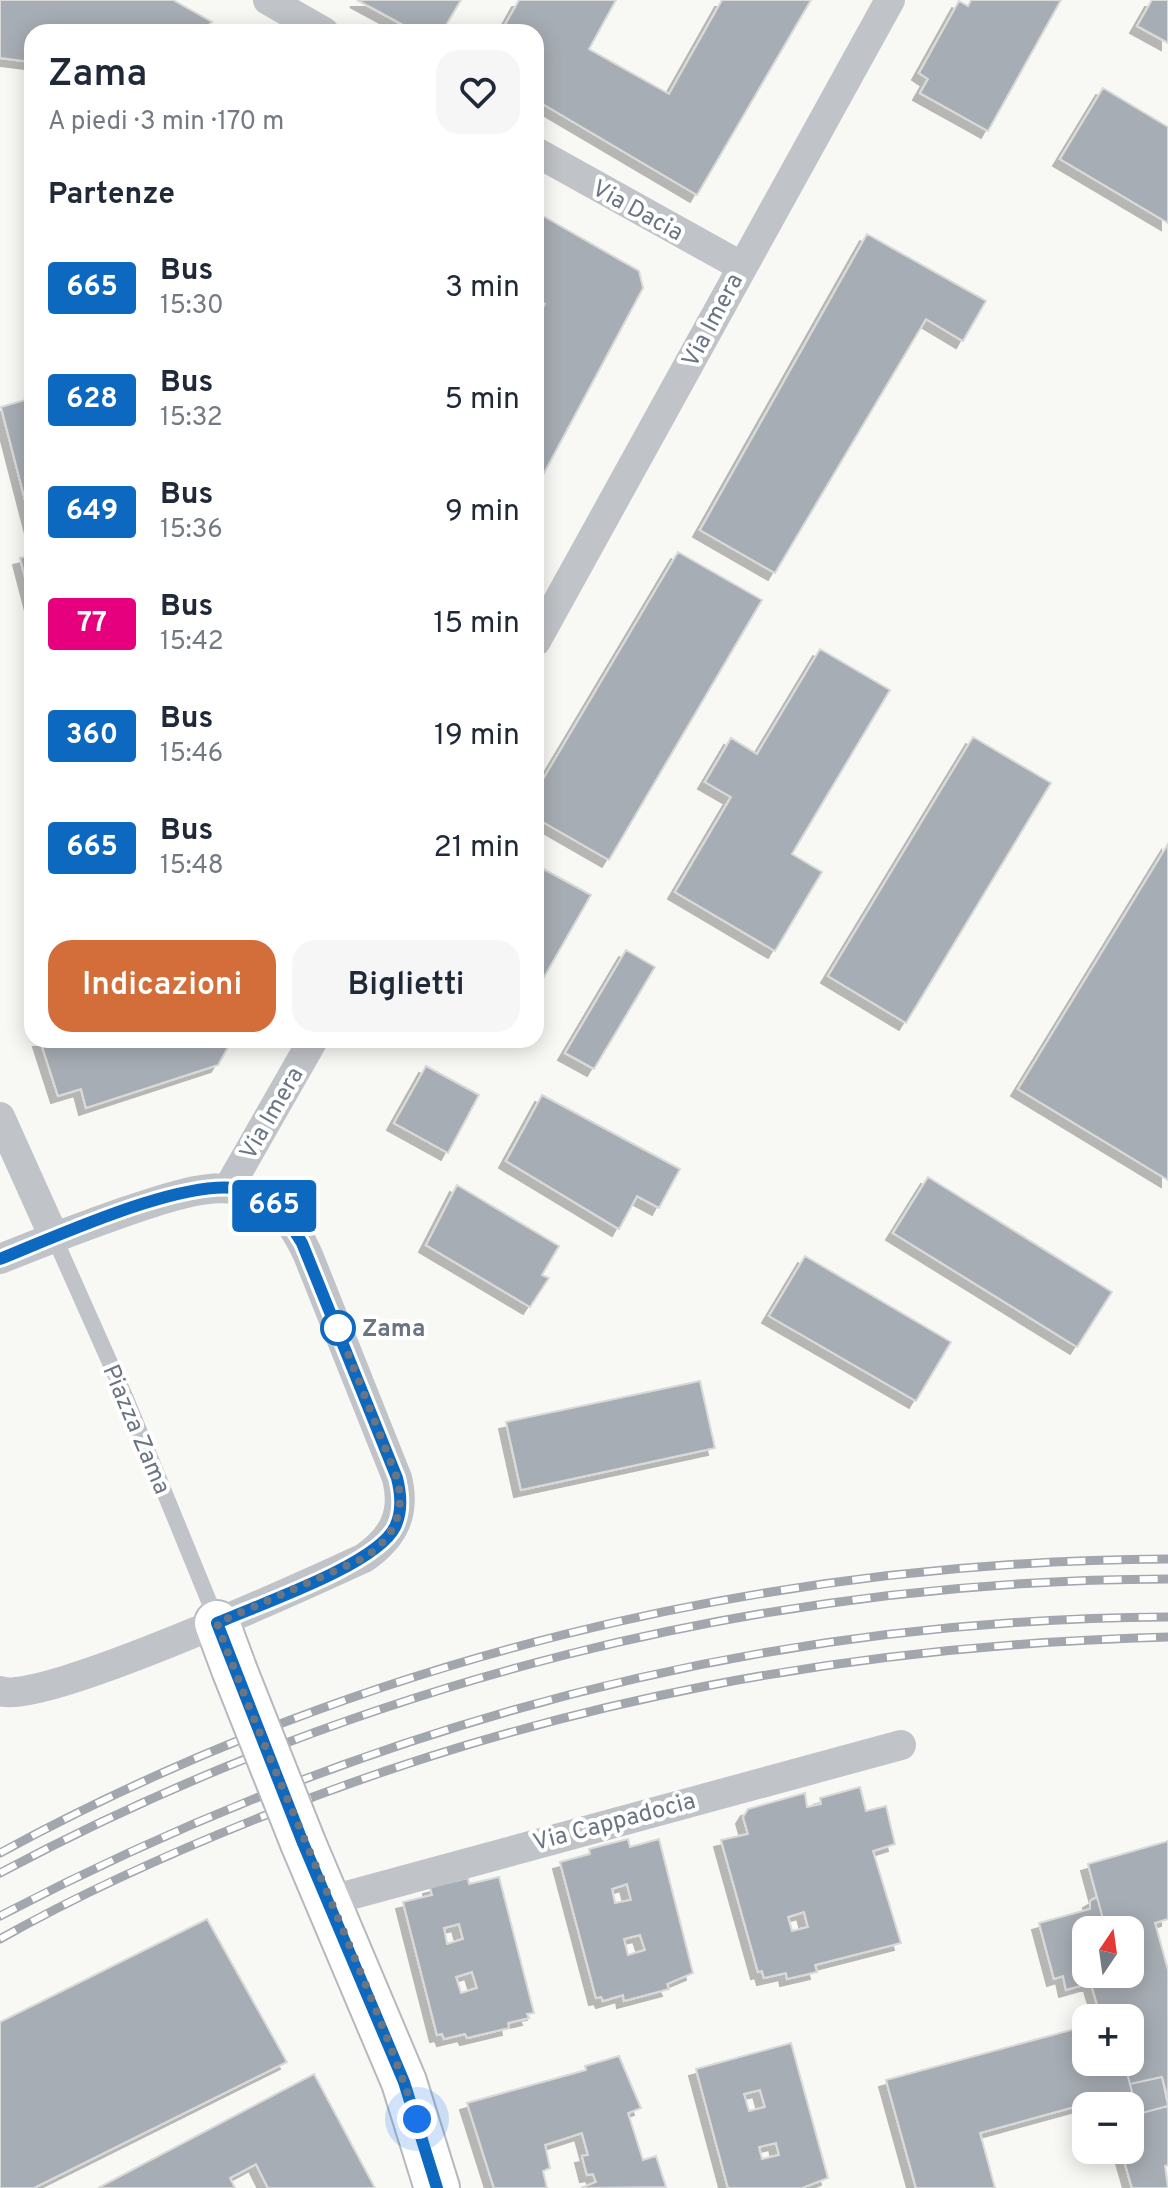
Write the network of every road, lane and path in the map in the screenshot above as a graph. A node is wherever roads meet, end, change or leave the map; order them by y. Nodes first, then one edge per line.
1 (268, 0) edge
2 (890, 0) edge
3 (310, 24) edge
4 (544, 156) edge
5 (741, 266) junction
6 (544, 626) edge
7 (308, 1048) edge
8 (0, 1117) edge
9 (229, 1187) junction
10 (54, 1237) junction
11 (0, 1259) edge
12 (217, 1623) junction
13 (1, 1694) edge
14 (901, 1745) dead end
15 (328, 1901) junction
16 (437, 2188) edge

1 - 3 street
2 - 5 street, Via Imera
4 - 5 street, Via Dacia
5 - 6 street, Via Imera
7 - 9 street, Via Imera
8 - 10 street
9 - 10 street
9 - 12 street
10 - 11 street
10 - 12 lane, Piazza Zama
12 - 13 street
12 - 15 street, bridge
14 - 15 street, Via Cappadocia
15 - 16 street

